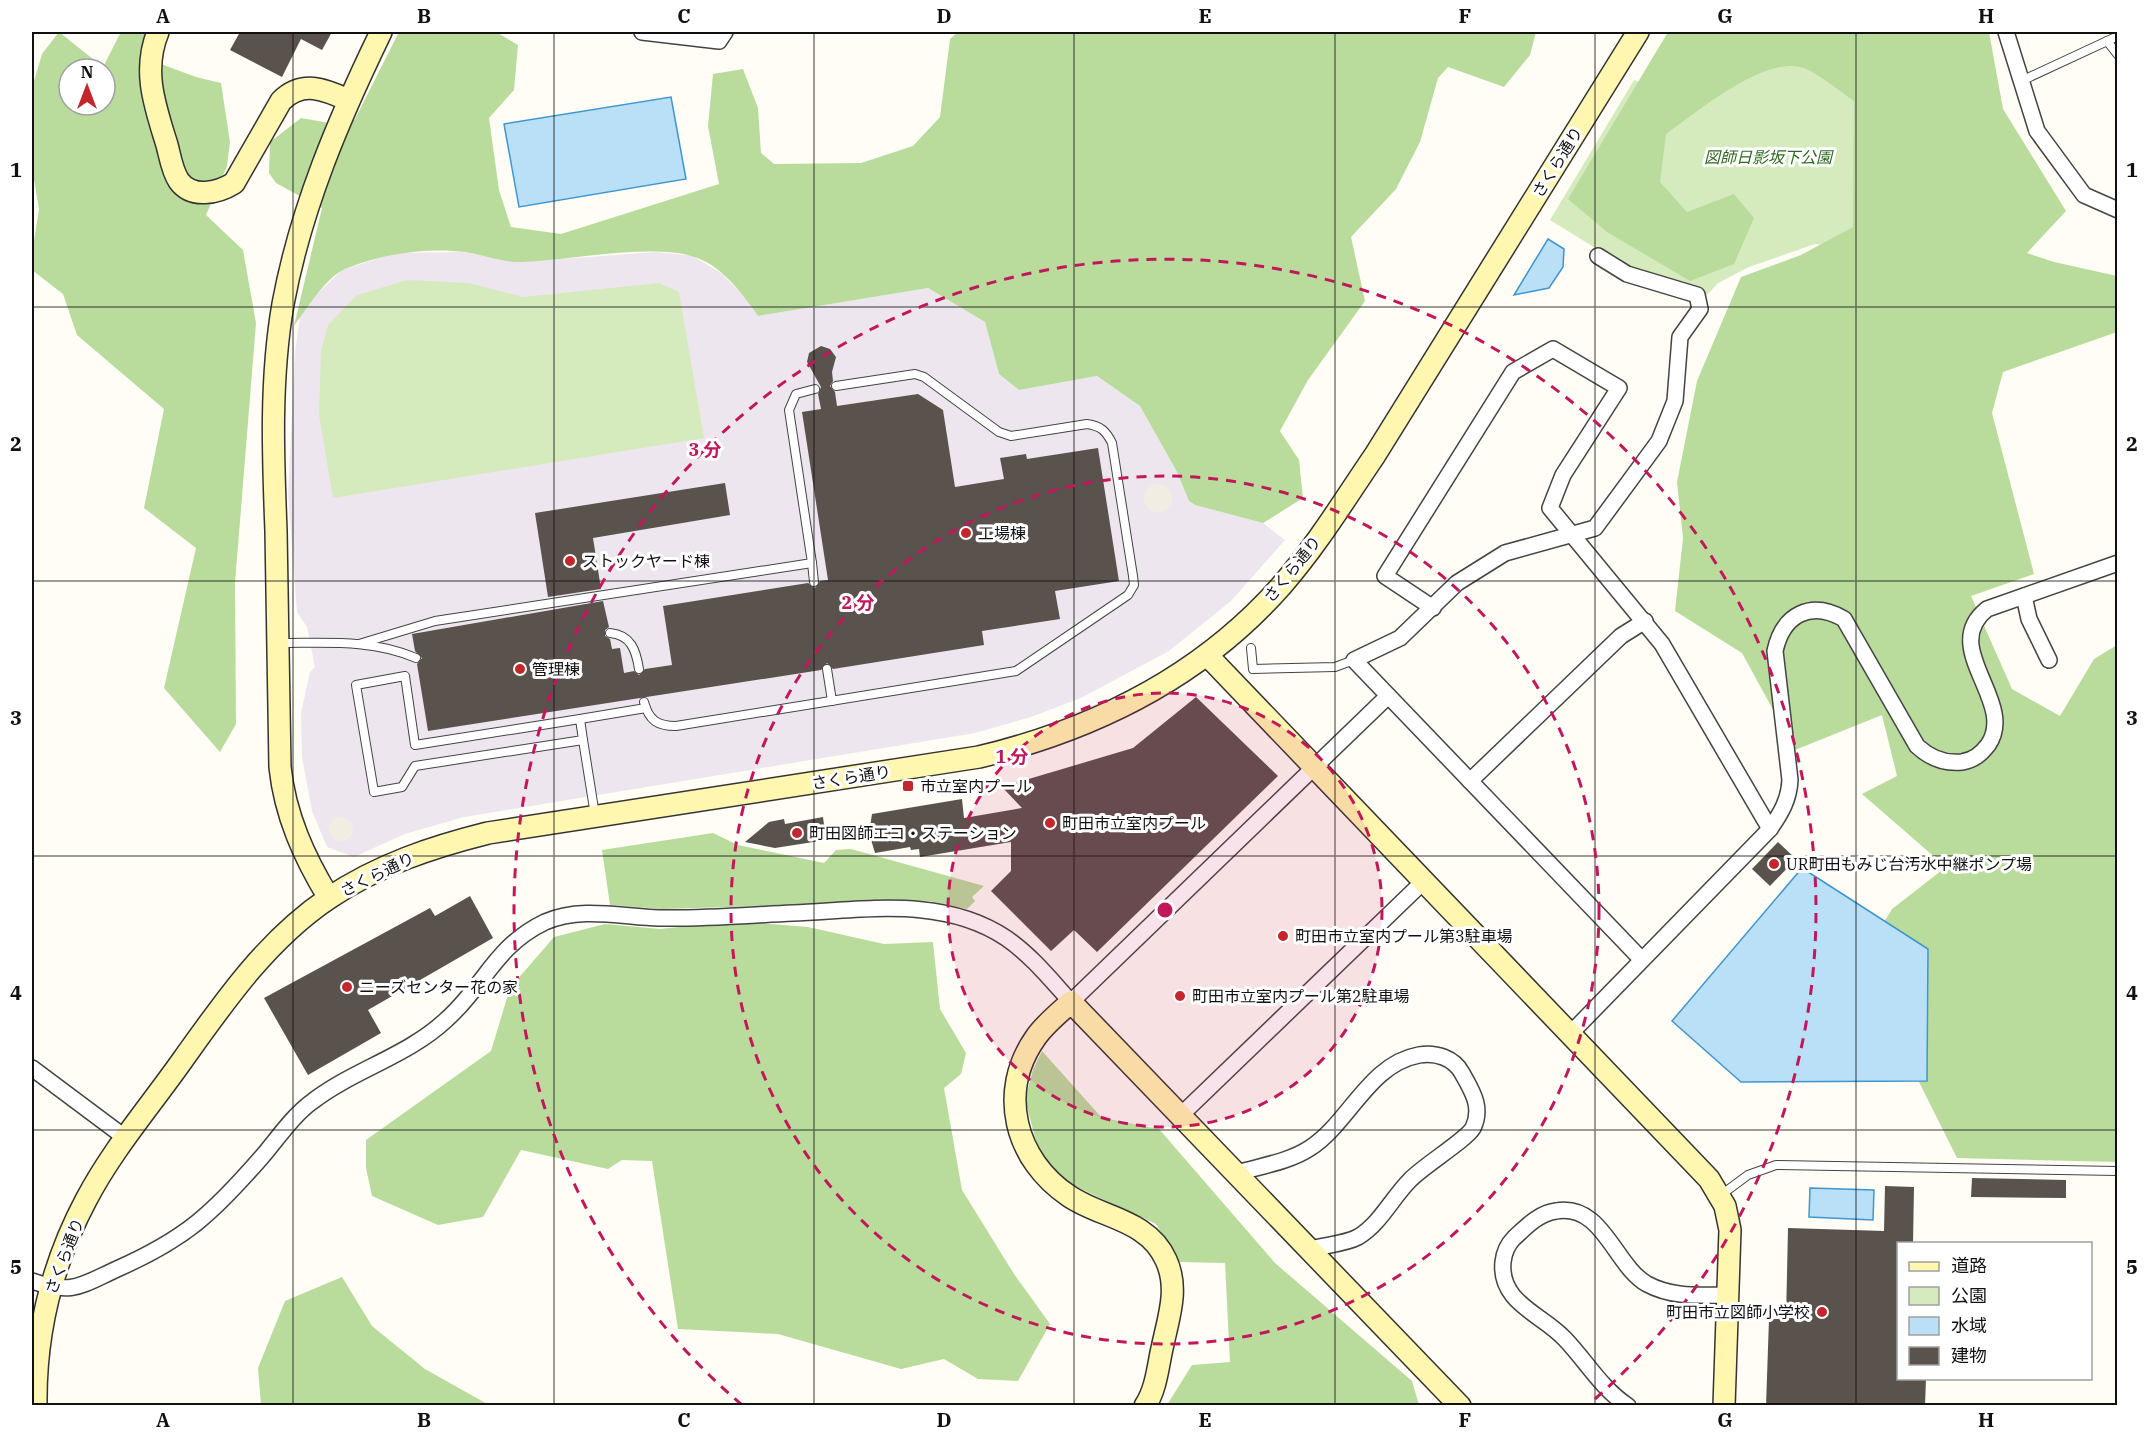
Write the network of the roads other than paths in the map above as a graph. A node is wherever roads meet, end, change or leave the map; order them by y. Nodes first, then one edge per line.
1 (158, 32) edge
2 (381, 32) edge
3 (648, 32) edge
4 (725, 32) edge
5 (1638, 32) edge
6 (2006, 32) edge
7 (2118, 36) edge
8 (2107, 41) junction
9 (2118, 55) edge
10 (2020, 82) junction
11 (348, 100) junction
12 (2118, 210) edge
13 (1599, 256) dead end
14 (836, 386) dead end
15 (815, 389) dead end
16 (1573, 534) junction
17 (812, 563) junction
18 (2118, 563) edge
19 (814, 582) dead end
20 (2024, 596) junction
21 (1433, 608) junction
22 (1645, 621) junction
23 (610, 633) dead end
24 (279, 643) junction
25 (359, 644) junction
26 (1251, 648) dead end
27 (1208, 656) junction
28 (416, 658) dead end
29 (1354, 660) junction
30 (2049, 660) dead end
31 (639, 669) dead end
32 (827, 669) dead end
33 (1388, 696) junction
34 (832, 701) junction
35 (580, 719) junction
36 (584, 740) junction
37 (1314, 767) junction
38 (1470, 781) junction
39 (596, 817) junction
40 (1770, 829) junction
41 (1424, 881) junction
42 (329, 898) junction
43 (1641, 959) junction
44 (1071, 1002) junction
45 (1571, 1033) junction
46 (32, 1068) edge
47 (1181, 1115) junction
48 (126, 1139) junction
49 (2117, 1171) edge
50 (1237, 1173) junction
51 (1720, 1196) junction
52 (1310, 1249) junction
53 (41, 1285) edge
54 (1728, 1295) junction
55 (34, 1395) edge
56 (1145, 1406) edge
57 (1460, 1406) edge
58 (1628, 1406) edge
59 (1724, 1406) edge

1 - 11 street
2 - 11 street
3 - 4 street
5 - 27 street, さくら通り
6 - 10 street
7 - 8 lane
8 - 9 lane
8 - 10 lane
10 - 12 street
11 - 24 street
13 - 16 street
14 - 34 lane
15 - 17 lane
16 - 21 street
16 - 21 street
16 - 22 street
17 - 19 lane
17 - 25 lane
18 - 20 street
20 - 30 street
20 - 40 street
21 - 29 street
22 - 38 street
22 - 40 street
23 - 31 lane
24 - 25 lane
24 - 42 street
25 - 28 lane
26 - 29 lane
27 - 37 street
27 - 39 street, さくら通り
29 - 33 street
32 - 34 lane
33 - 37 street
33 - 38 street
34 - 35 lane
35 - 36 lane
35 - 36 lane
36 - 39 lane
37 - 41 street
37 - 44 street
38 - 43 street
39 - 42 street, さくら通り
40 - 43 street
41 - 45 street
41 - 47 street
42 - 48 street, さくら通り
43 - 45 street
44 - 47 street
44 - 53 street
44 - 56 street
45 - 51 street
46 - 48 street
47 - 50 street
48 - 53 street, さくら通り
49 - 51 lane
50 - 52 street
50 - 52 street
51 - 54 street
52 - 57 street
53 - 55 street, さくら通り
54 - 58 street
54 - 59 street

